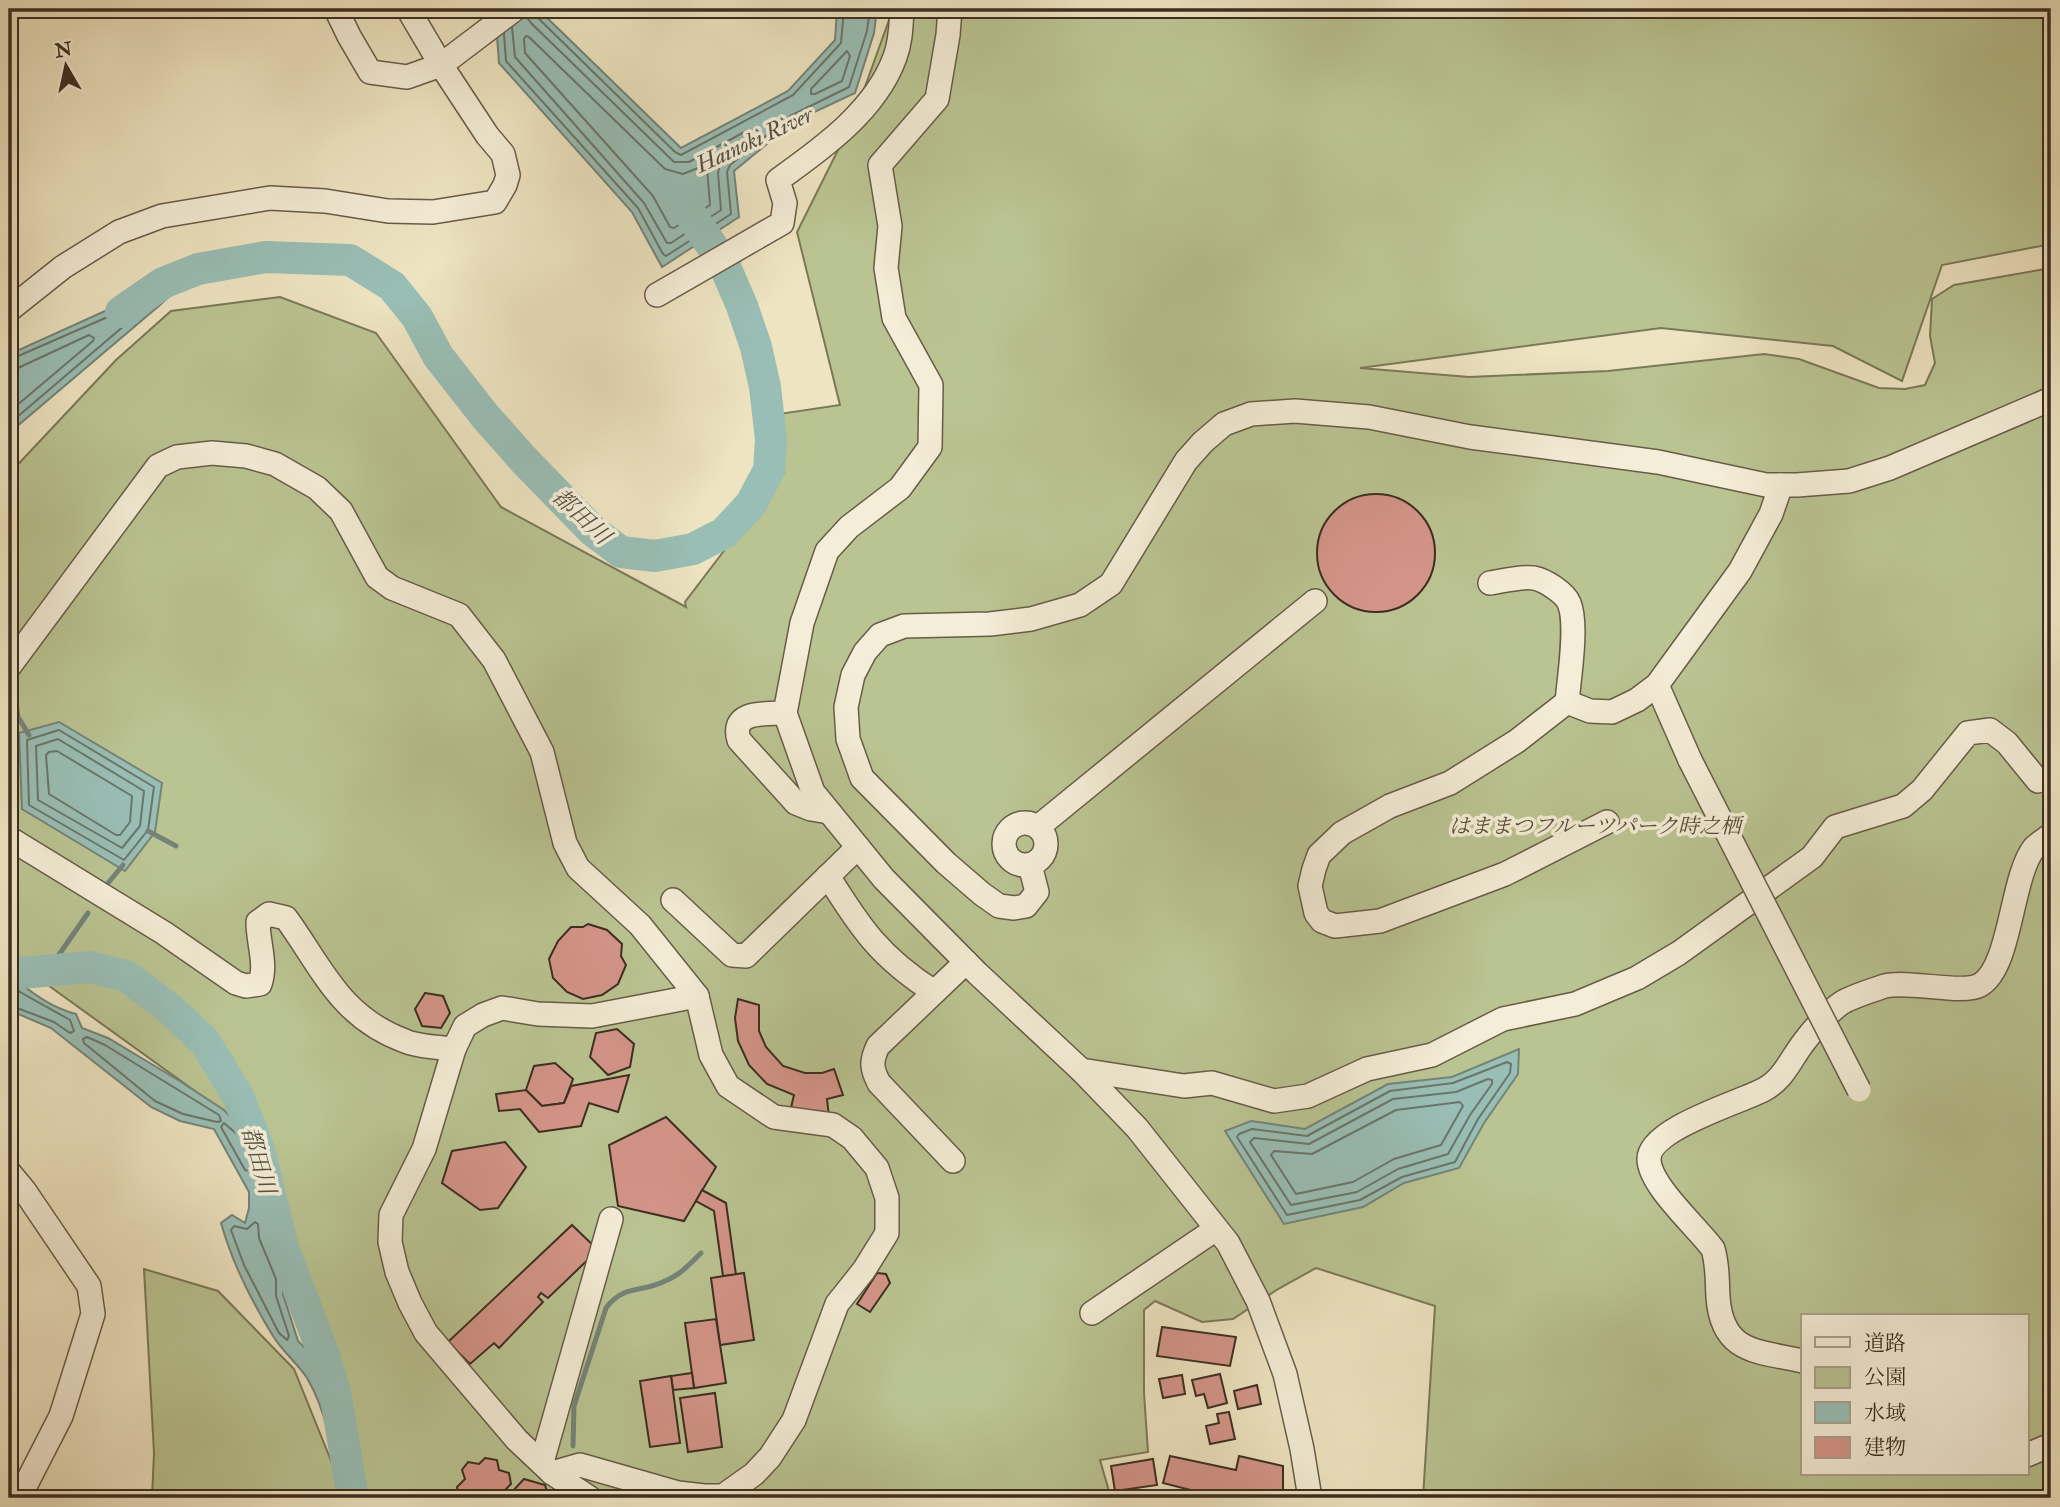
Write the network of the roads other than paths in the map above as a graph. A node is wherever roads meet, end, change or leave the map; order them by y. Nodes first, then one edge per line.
1 (336, 9) edge
2 (408, 9) edge
3 (514, 9) edge
4 (902, 9) edge
5 (950, 9) edge
6 (449, 59) junction
7 (657, 295) dead end
8 (9, 310) edge
9 (2051, 399) edge
10 (1781, 485) junction
11 (1490, 583) dead end
12 (1315, 601) dead end
13 (9, 667) edge
14 (1657, 685) junction
15 (1567, 702) junction
16 (785, 713) junction
17 (2039, 781) dead end
18 (830, 812) junction
19 (1607, 822) dead end
20 (1038, 827) junction
21 (2051, 835) edge
22 (9, 838) edge
23 (858, 847) junction
24 (1030, 865) junction
25 (828, 876) junction
26 (673, 900) dead end
27 (966, 962) junction
28 (934, 992) junction
29 (697, 996) junction
30 (454, 1049) junction
31 (1081, 1070) junction
32 (1859, 1090) dead end
33 (953, 1161) dead end
34 (9, 1172) edge
35 (611, 1219) dead end
36 (1216, 1229) junction
37 (1092, 1312) dead end
38 (1801, 1361) edge
39 (2051, 1445) edge
40 (2028, 1455) edge
41 (547, 1467) junction
42 (19, 1498) edge
43 (590, 1498) edge
44 (1310, 1498) edge

1 - 6 street
2 - 6 street
3 - 6 street
4 - 7 street
5 - 16 street
6 - 8 street
9 - 10 street
10 - 14 street
10 - 24 street
11 - 15 street
12 - 20 street
13 - 29 street
14 - 15 street
14 - 32 street, bridge
15 - 19 street
16 - 18 street
16 - 18 street
17 - 31 street
18 - 23 street
20 - 24 street
20 - 24 street
21 - 38 street
22 - 30 street
23 - 25 street
23 - 27 street
25 - 26 street
25 - 28 street
27 - 28 street
27 - 31 street
28 - 33 street
29 - 30 street
29 - 41 street
30 - 41 street
31 - 36 street
34 - 42 street
35 - 41 street
36 - 37 street
36 - 44 street
39 - 40 street
41 - 43 street

